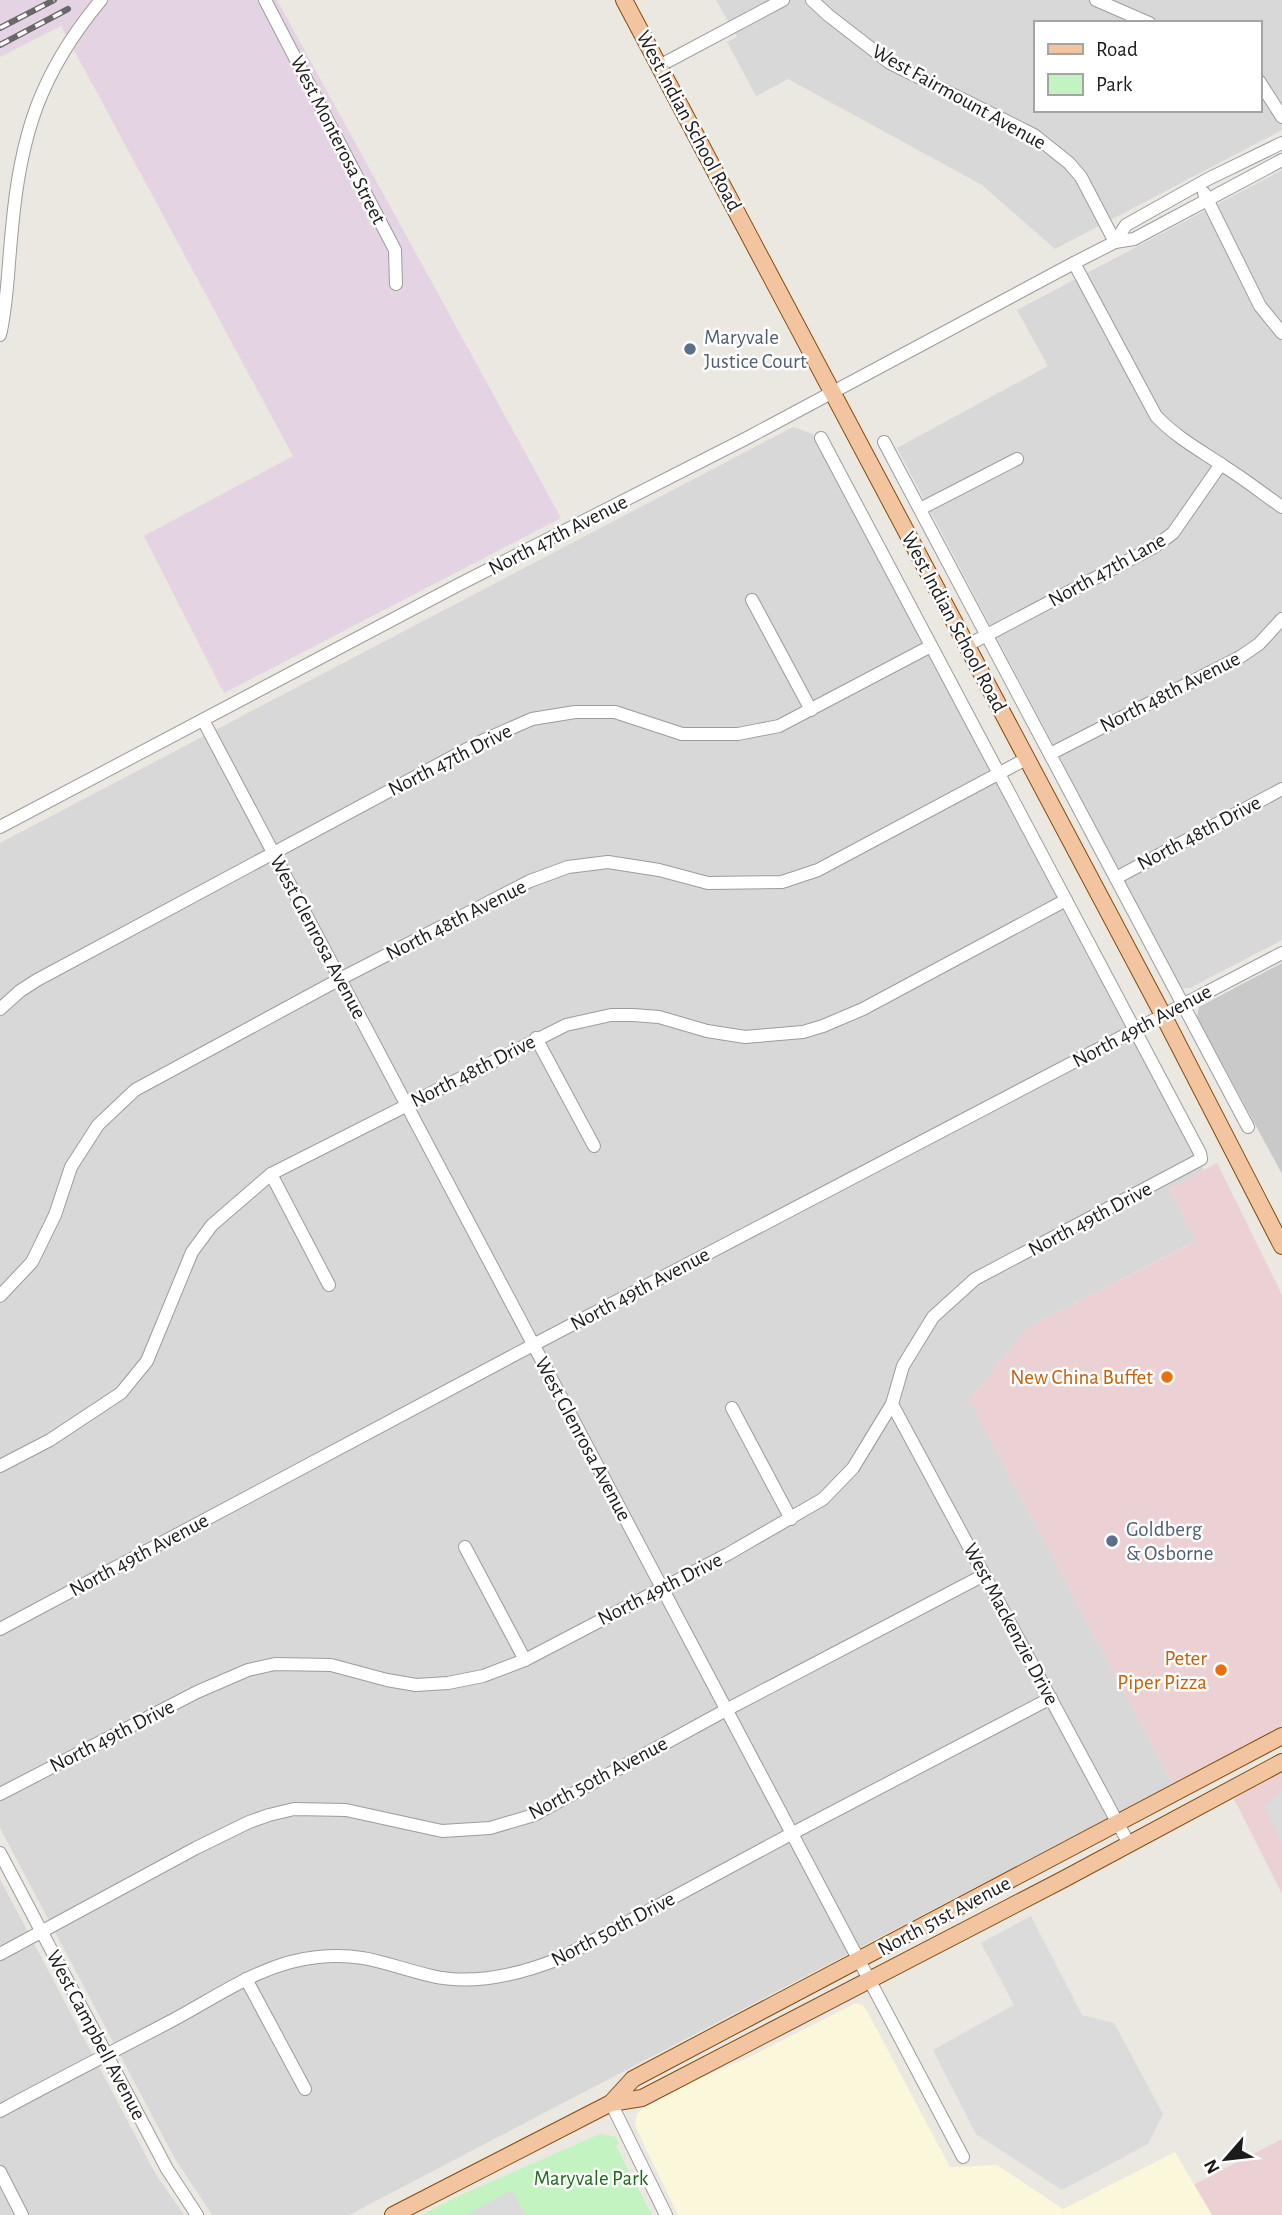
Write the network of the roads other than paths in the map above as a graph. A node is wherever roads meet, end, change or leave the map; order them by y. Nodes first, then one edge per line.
1 (101, 0) edge
2 (265, 0) edge
3 (624, 0) edge
4 (783, 0) edge
5 (812, 0) edge
6 (1096, 0) edge
7 (1144, 21) edge
8 (659, 66) junction
9 (1261, 84) edge
10 (1282, 117) edge
11 (1282, 143) edge
12 (1282, 160) edge
13 (1199, 184) junction
14 (1207, 200) junction
15 (1115, 242) junction
16 (1074, 263) junction
17 (396, 284) dead end
18 (1282, 332) edge
19 (0, 335) edge
20 (833, 392) junction
21 (821, 438) dead end
22 (884, 442) dead end
23 (1017, 458) dead end
24 (1221, 464) junction
25 (1282, 507) edge
26 (920, 509) junction
27 (752, 600) dead end
28 (1282, 619) edge
29 (987, 635) junction
30 (931, 646) junction
31 (966, 646) junction
32 (811, 710) junction
33 (203, 720) junction
34 (1050, 754) junction
35 (1026, 759) junction
36 (999, 773) junction
37 (1282, 789) edge
38 (0, 827) edge
39 (274, 853) junction
40 (1116, 878) junction
41 (1066, 900) junction
42 (1282, 953) edge
43 (340, 979) junction
44 (1183, 1005) junction
45 (0, 1009) edge
46 (1163, 1015) junction
47 (1135, 1030) junction
48 (536, 1038) junction
49 (407, 1105) junction
50 (1248, 1127) dead end
51 (594, 1146) dead end
52 (1201, 1159) joint
53 (271, 1174) junction
54 (1282, 1246) edge
55 (329, 1285) dead end
56 (0, 1296) edge
57 (533, 1345) junction
58 (892, 1404) junction
59 (732, 1408) dead end
60 (0, 1466) edge
61 (791, 1520) junction
62 (465, 1547) dead end
63 (984, 1575) junction
64 (661, 1588) junction
65 (0, 1629) edge
66 (526, 1660) junction
67 (1051, 1698) junction
68 (726, 1710) junction
69 (1282, 1736) edge
70 (1282, 1762) edge
71 (0, 1794) edge
72 (1118, 1823) junction
73 (791, 1834) junction
74 (1129, 1844) junction
75 (0, 1853) edge
76 (41, 1932) junction
77 (0, 1954) edge
78 (859, 1961) junction
79 (246, 1979) junction
80 (868, 1980) junction
81 (106, 2055) junction
82 (305, 2089) dead end
83 (611, 2102) junction
84 (0, 2111) edge
85 (963, 2157) dead end
86 (0, 2172) edge
87 (22, 2215) edge
88 (197, 2215) edge
89 (393, 2215) edge
90 (666, 2215) edge

1 - 19 street
2 - 17 street, West Monterosa Street
3 - 8 main road, West Indian School Road
4 - 8 street
5 - 15 street, West Fairmount Avenue
6 - 7 street
8 - 20 main road, West Indian School Road
9 - 10 street
11 - 13 street, North 47th Avenue
12 - 14 street, North 47th Avenue
13 - 14 street
13 - 15 street, North 47th Avenue
14 - 15 street, North 47th Avenue
14 - 18 street
15 - 16 street, North 47th Avenue
16 - 20 street, North 47th Avenue
16 - 24 street
20 - 31 main road, West Indian School Road
20 - 33 street, North 47th Avenue
21 - 30 street, West Indian School Road
22 - 26 street, West Indian School Road
23 - 26 street
24 - 25 street
24 - 29 street, North 47th Lane
26 - 29 street, West Indian School Road
27 - 32 street
28 - 34 street, North 48th Avenue
29 - 31 street, North 47th Lane
29 - 34 street, West Indian School Road
30 - 32 street, North 47th Drive
30 - 36 street, West Indian School Road
31 - 35 main road, West Indian School Road
32 - 39 street, North 47th Drive
33 - 38 street, North 47th Avenue
33 - 39 street, West Glenrosa Avenue
34 - 40 street, West Indian School Road
35 - 36 street, North 48th Avenue
35 - 46 main road, West Indian School Road
36 - 41 street, West Indian School Road
36 - 43 street, North 48th Avenue
37 - 40 street, North 48th Drive
39 - 43 street, West Glenrosa Avenue
39 - 45 street, North 47th Drive
40 - 44 street, West Indian School Road
41 - 47 street, West Indian School Road
41 - 48 street, North 48th Drive
42 - 44 street, North 49th Avenue
43 - 49 street, West Glenrosa Avenue
43 - 56 street, North 48th Avenue
44 - 46 street, North 49th Avenue
44 - 50 street, West Indian School Road
46 - 47 street, North 49th Avenue
46 - 54 main road, West Indian School Road
47 - 52 street, West Indian School Road
47 - 57 street, North 49th Avenue
48 - 49 street, North 48th Drive
48 - 51 street
49 - 53 street, North 48th Drive
49 - 57 street, West Glenrosa Avenue
52 - 58 street, North 49th Drive
53 - 55 street
53 - 60 street, North 48th Drive
57 - 64 street, West Glenrosa Avenue
57 - 65 street, North 49th Avenue
58 - 61 street, North 49th Drive
58 - 63 street, West Mackenzie Drive
59 - 61 street
61 - 64 street, North 49th Drive
62 - 66 street
63 - 67 street, West Mackenzie Drive
63 - 68 street, North 50th Avenue
64 - 66 street, North 49th Drive
64 - 68 street, West Glenrosa Avenue
66 - 71 street, North 49th Drive
67 - 72 street, West Mackenzie Drive
67 - 73 street, North 50th Drive
68 - 73 street, West Glenrosa Avenue
68 - 76 street, North 50th Avenue
69 - 72 main road, North 51st Avenue
70 - 74 main road, North 51st Avenue
72 - 74 street, West Mackenzie Drive
72 - 78 main road, North 51st Avenue
73 - 78 street, West Glenrosa Avenue
73 - 79 street, North 50th Drive
74 - 80 main road, North 51st Avenue
75 - 76 street, West Campbell Avenue
76 - 77 street, North 50th Avenue
76 - 81 street, West Campbell Avenue
78 - 80 street, West Glenrosa Avenue
78 - 83 main road, North 51st Avenue
79 - 81 street, North 50th Drive
79 - 82 street
80 - 83 main road, North 51st Avenue
80 - 85 street, West Glenrosa Avenue
81 - 84 street, North 50th Drive
81 - 88 street, West Campbell Avenue
83 - 89 main road, North 51st Avenue
83 - 90 street
86 - 87 street

